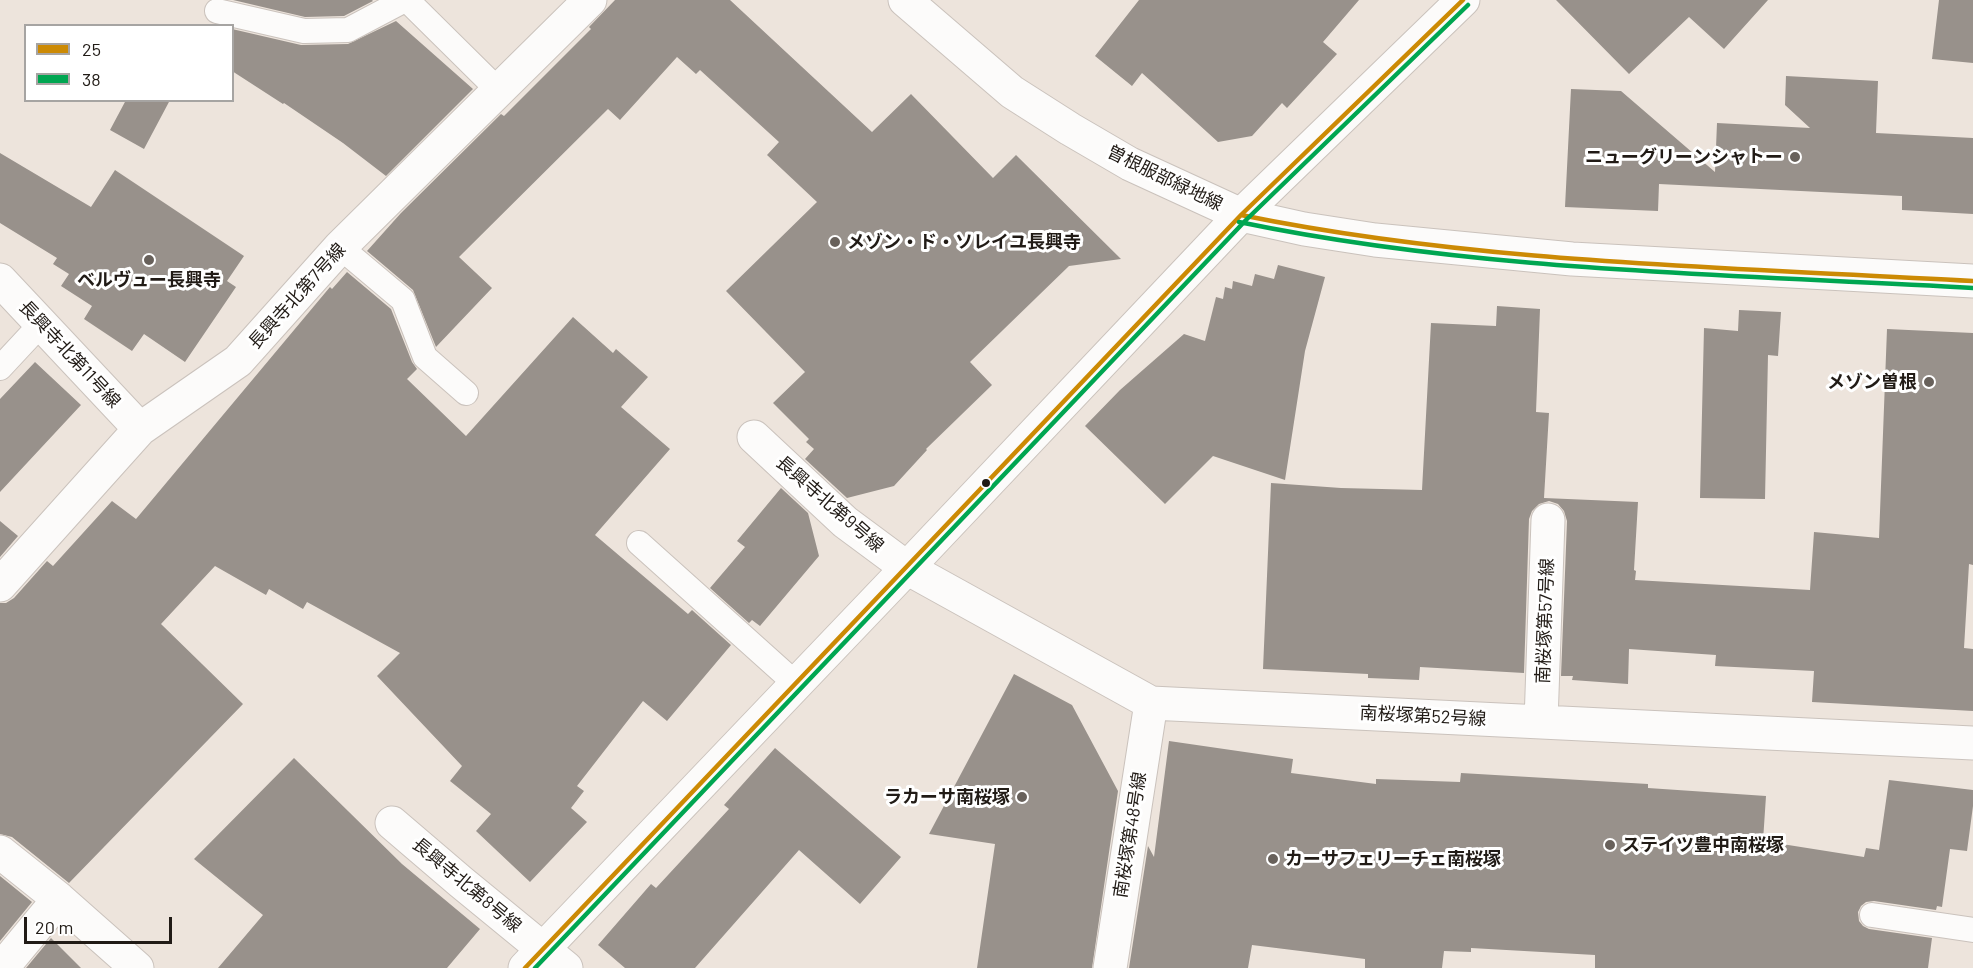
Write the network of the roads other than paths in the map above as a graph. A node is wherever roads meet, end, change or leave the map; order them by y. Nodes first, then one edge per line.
1 (406, 0) edge
2 (590, 0) edge
3 (905, 0) edge
4 (1463, 0) edge
5 (217, 11) dead end
6 (498, 90) junction
7 (1241, 215) junction
8 (340, 247) junction
9 (0, 280) edge
10 (1973, 280) edge
11 (41, 324) junction
12 (0, 368) edge
13 (466, 393) dead end
14 (140, 429) junction
15 (754, 437) dead end
16 (1548, 520) dead end
17 (639, 543) dead end
18 (907, 568) junction
19 (0, 585) edge
20 (796, 684) junction
21 (1151, 703) junction
22 (1540, 722) junction
23 (1973, 743) edge
24 (392, 823) dead end
25 (0, 852) edge
26 (59, 899) junction
27 (1872, 915) dead end
28 (1973, 930) edge
29 (544, 961) edge
30 (2, 968) edge
31 (137, 968) edge
32 (1110, 968) edge

1 - 5 lane
1 - 6 lane
2 - 6 street, 長興寺北第7号線
3 - 7 street, 曽根服部緑地線
4 - 7 street
6 - 8 street, 長興寺北第7号線
7 - 10 street, 曽根服部緑地線
7 - 18 street
8 - 13 lane
8 - 14 street, 長興寺北第7号線
9 - 11 street, 長興寺北第11号線
11 - 12 lane
11 - 14 street, 長興寺北第11号線
14 - 19 street, 長興寺北第7号線
15 - 18 street, 長興寺北第9号線
16 - 22 street, 南桜塚第57号線
17 - 20 lane
18 - 20 street
18 - 21 street, 南桜塚第52号線
20 - 29 street
21 - 22 street, 南桜塚第52号線
21 - 32 street, 南桜塚第48号線
22 - 23 street, 南桜塚第52号線
24 - 29 street, 長興寺北第8号線
25 - 26 street
26 - 30 street
26 - 31 street
27 - 28 lane

